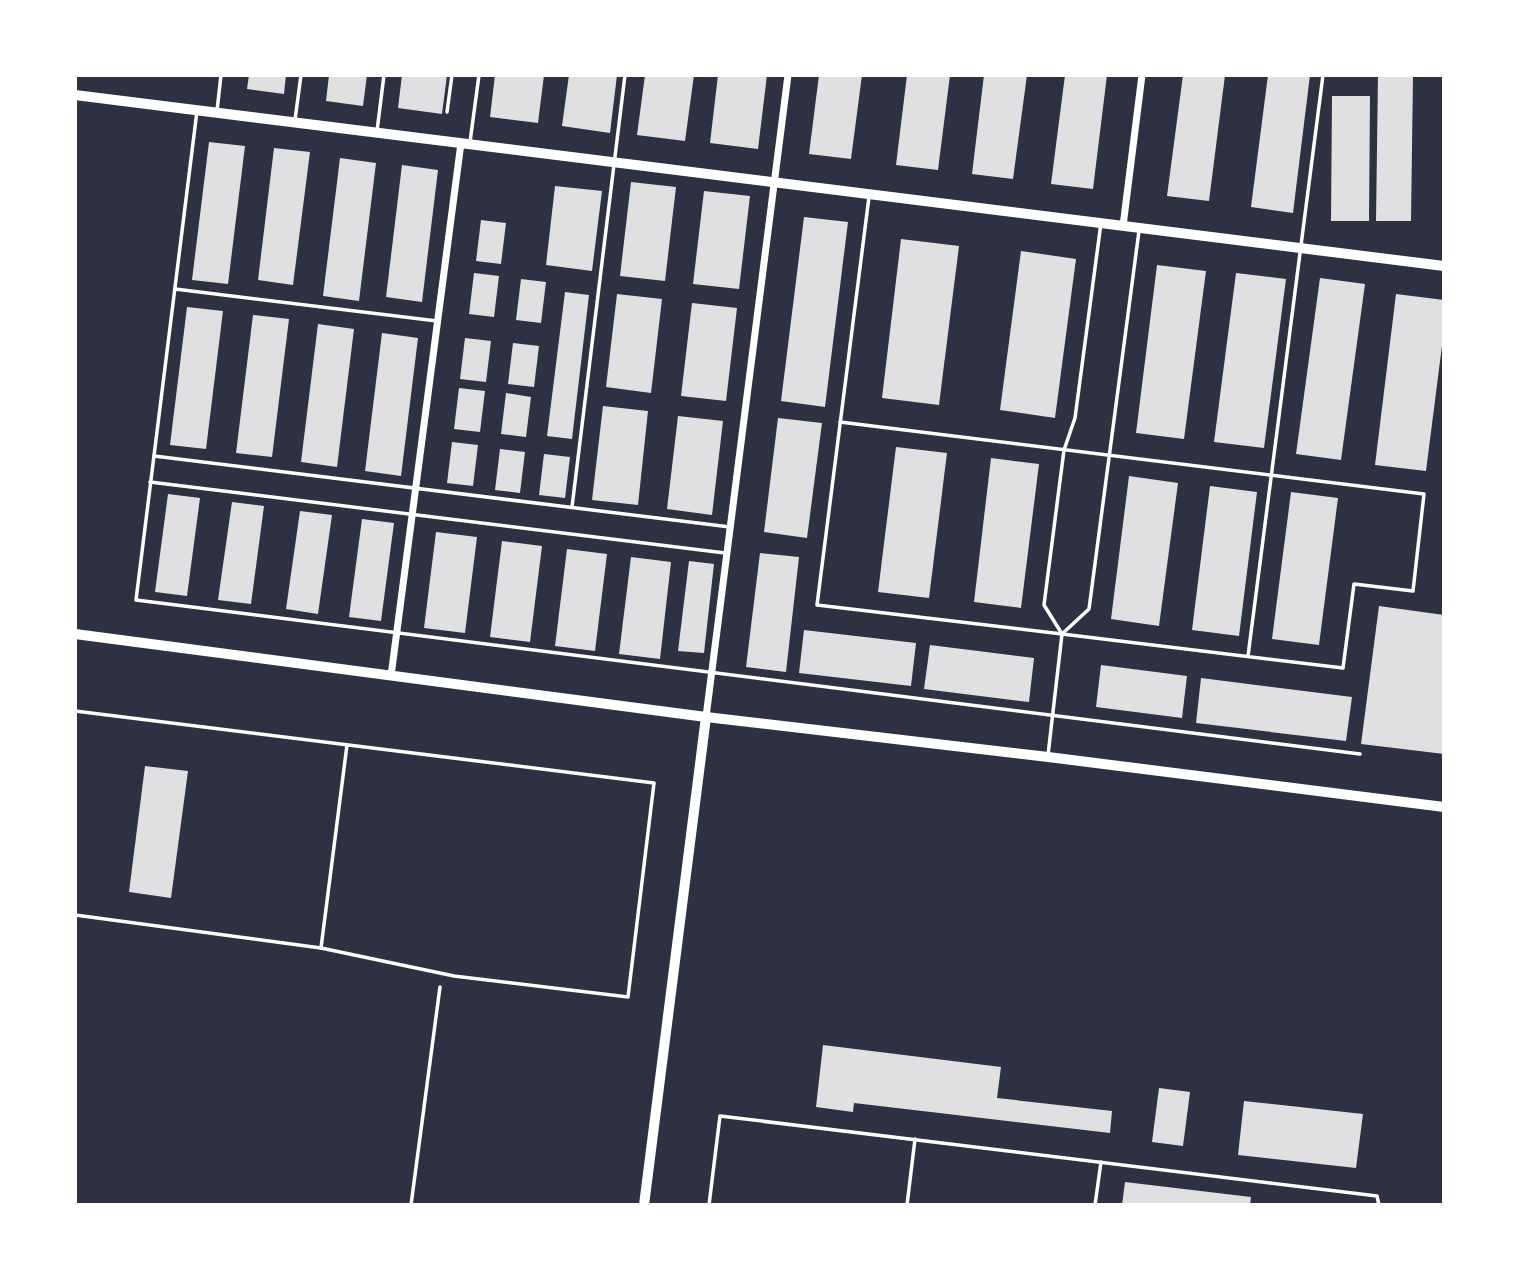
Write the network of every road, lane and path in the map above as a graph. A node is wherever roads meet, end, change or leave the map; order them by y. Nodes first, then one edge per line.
1 (221, 75) edge
2 (301, 75) edge
3 (384, 75) edge
4 (452, 75) edge
5 (479, 75) edge
6 (625, 75) edge
7 (788, 75) edge
8 (1142, 75) edge
9 (1323, 75) edge
10 (75, 95) edge
11 (197, 110) junction
12 (447, 112) dead end
13 (216, 113) junction
14 (295, 122) junction
15 (377, 133) junction
16 (466, 144) junction
17 (614, 162) junction
18 (774, 182) junction
19 (869, 194) junction
20 (1101, 223) junction
21 (1123, 226) junction
22 (1140, 228) junction
23 (1302, 248) junction
24 (1444, 266) edge
25 (175, 289) junction
26 (438, 321) junction
27 (840, 422) junction
28 (1064, 450) junction
29 (1110, 455) junction
30 (154, 456) junction
31 (1271, 475) junction
32 (150, 482) junction
33 (416, 488) junction
34 (572, 507) junction
35 (412, 514) junction
36 (730, 527) junction
37 (727, 553) junction
38 (397, 633) junction
39 (75, 634) edge
40 (1062, 634) junction
41 (1248, 656) junction
42 (712, 672) junction
43 (391, 676) junction
44 (75, 711) edge
45 (1053, 716) junction
46 (706, 717) junction
47 (347, 745) junction
48 (1360, 754) dead end
49 (1048, 757) junction
50 (1444, 807) edge
51 (75, 915) edge
52 (321, 948) junction
53 (440, 987) dead end
54 (915, 1139) junction
55 (1101, 1162) junction
56 (411, 1205) edge
57 (645, 1205) edge
58 (709, 1205) edge
59 (907, 1205) edge
60 (1095, 1205) edge
61 (1379, 1205) edge

1 - 13 lane
2 - 14 lane
3 - 15 lane
4 - 12 lane
5 - 16 lane
6 - 17 lane
7 - 18 street
8 - 21 street
9 - 23 lane
10 - 11 street
11 - 13 street
11 - 25 lane
13 - 14 street
14 - 15 street
15 - 16 street
16 - 17 street
16 - 26 street
17 - 18 street
17 - 34 lane
18 - 19 street
18 - 36 street
19 - 20 street
19 - 27 lane
20 - 21 street
20 - 28 lane
21 - 22 street
22 - 23 street
22 - 29 lane
23 - 24 street
23 - 31 lane
25 - 26 lane
25 - 30 lane
26 - 33 street
27 - 28 lane
27 - 40 lane
28 - 29 lane
28 - 40 lane
29 - 31 lane
29 - 40 lane
30 - 32 lane
30 - 33 lane
31 - 41 lane
31 - 41 lane
32 - 35 lane
32 - 38 lane
33 - 34 lane
33 - 35 street
34 - 36 lane
35 - 37 lane
35 - 38 street
36 - 37 street
37 - 42 street
38 - 42 lane
38 - 43 street
39 - 43 street
40 - 41 lane
40 - 45 lane
42 - 45 lane
42 - 46 street
43 - 46 street
44 - 47 lane
45 - 48 lane
45 - 49 lane
46 - 49 street
46 - 57 street
47 - 52 lane
47 - 52 lane
49 - 50 street
51 - 52 lane
53 - 56 lane
54 - 55 lane
54 - 58 lane
54 - 59 lane
55 - 60 lane
55 - 61 lane

